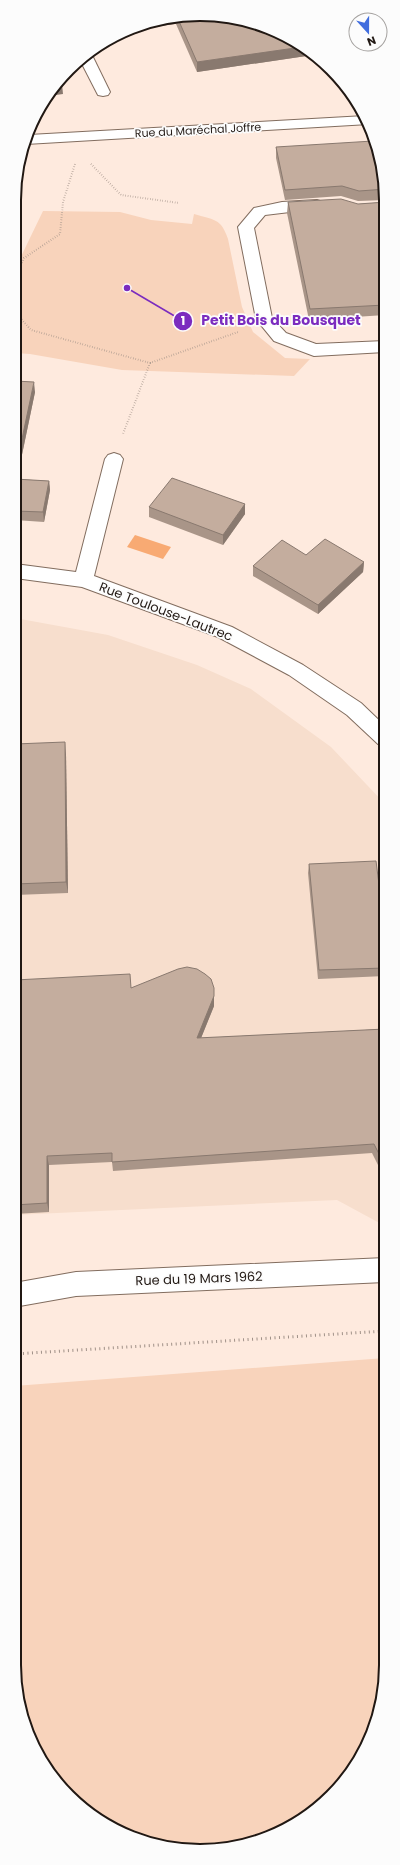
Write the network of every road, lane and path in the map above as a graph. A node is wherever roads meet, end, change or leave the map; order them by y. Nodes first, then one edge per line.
1 (88, 60) edge
2 (103, 92) dead end
3 (361, 120) edge
4 (31, 140) edge
5 (76, 159) dead end
6 (89, 162) dead end
7 (179, 203) dead end
8 (333, 204) edge
9 (21, 266) edge
10 (21, 319) edge
11 (266, 322) junction
12 (379, 347) edge
13 (150, 363) junction
14 (114, 459) joint
15 (21, 572) edge
16 (84, 580) junction
17 (379, 732) edge
18 (379, 1270) edge
19 (21, 1294) edge
20 (379, 1331) edge
21 (21, 1354) edge

1 - 2 street
3 - 4 street, Rue du Maréchal Joffre
5 - 9 path
6 - 7 path
8 - 11 street
10 - 13 path
11 - 12 street
11 - 13 path
13 - 14 path
14 - 16 street, Rue Toulouse-Lautrec
15 - 16 street, Rue Toulouse-Lautrec
16 - 17 street, Rue Toulouse-Lautrec
18 - 19 street, Rue du 19 Mars 1962
20 - 21 path

